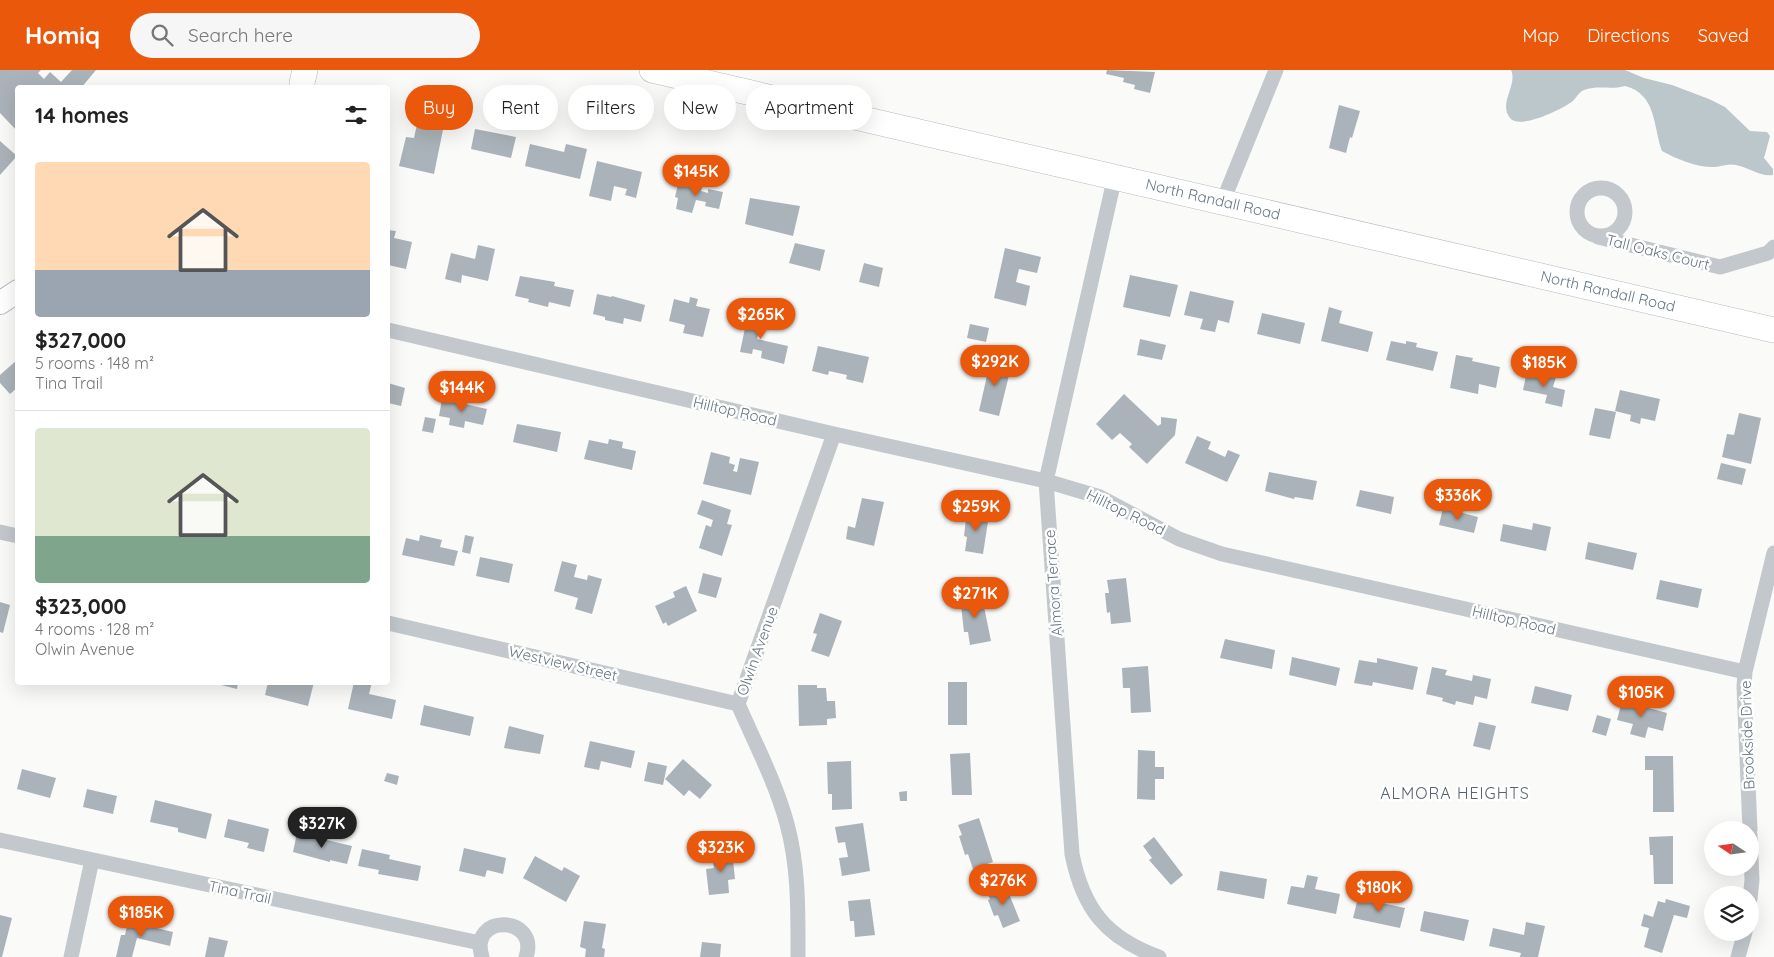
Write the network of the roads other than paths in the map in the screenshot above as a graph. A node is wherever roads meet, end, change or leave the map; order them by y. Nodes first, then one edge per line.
1 (652, 70) edge
2 (1276, 70) edge
3 (1115, 176) junction
4 (1222, 201) junction
5 (1598, 236) dead end
6 (1774, 247) edge
7 (15, 293) edge
8 (0, 303) edge
9 (390, 330) edge
10 (1774, 330) edge
11 (834, 434) junction
12 (1046, 481) junction
13 (0, 532) edge
14 (15, 535) edge
15 (1774, 553) edge
16 (390, 622) edge
17 (1745, 672) junction
18 (738, 704) junction
19 (1750, 821) edge
20 (0, 840) edge
21 (92, 860) junction
22 (1742, 941) edge
23 (481, 950) edge
24 (71, 957) edge
25 (526, 957) edge
26 (798, 957) edge
27 (1159, 957) edge
28 (1738, 957) edge

1 - 3 main road, North Randall Road
2 - 4 street
3 - 4 main road, North Randall Road
3 - 12 street, Almora Terrace
4 - 10 main road, North Randall Road
5 - 6 street, Tall Oaks Court
7 - 8 main road
9 - 11 street, Hilltop Road
11 - 12 street, Hilltop Road
11 - 18 street, Olwin Avenue
12 - 17 street, Hilltop Road
12 - 27 street, Almora Terrace
13 - 14 street
15 - 17 street, Brookside Drive
16 - 18 street, Westview Street
17 - 19 street, Brookside Drive
18 - 26 street, Olwin Avenue
20 - 21 street, Tina Trail
21 - 23 street, Tina Trail
21 - 24 street
22 - 28 street
23 - 25 street, Tina Trail

